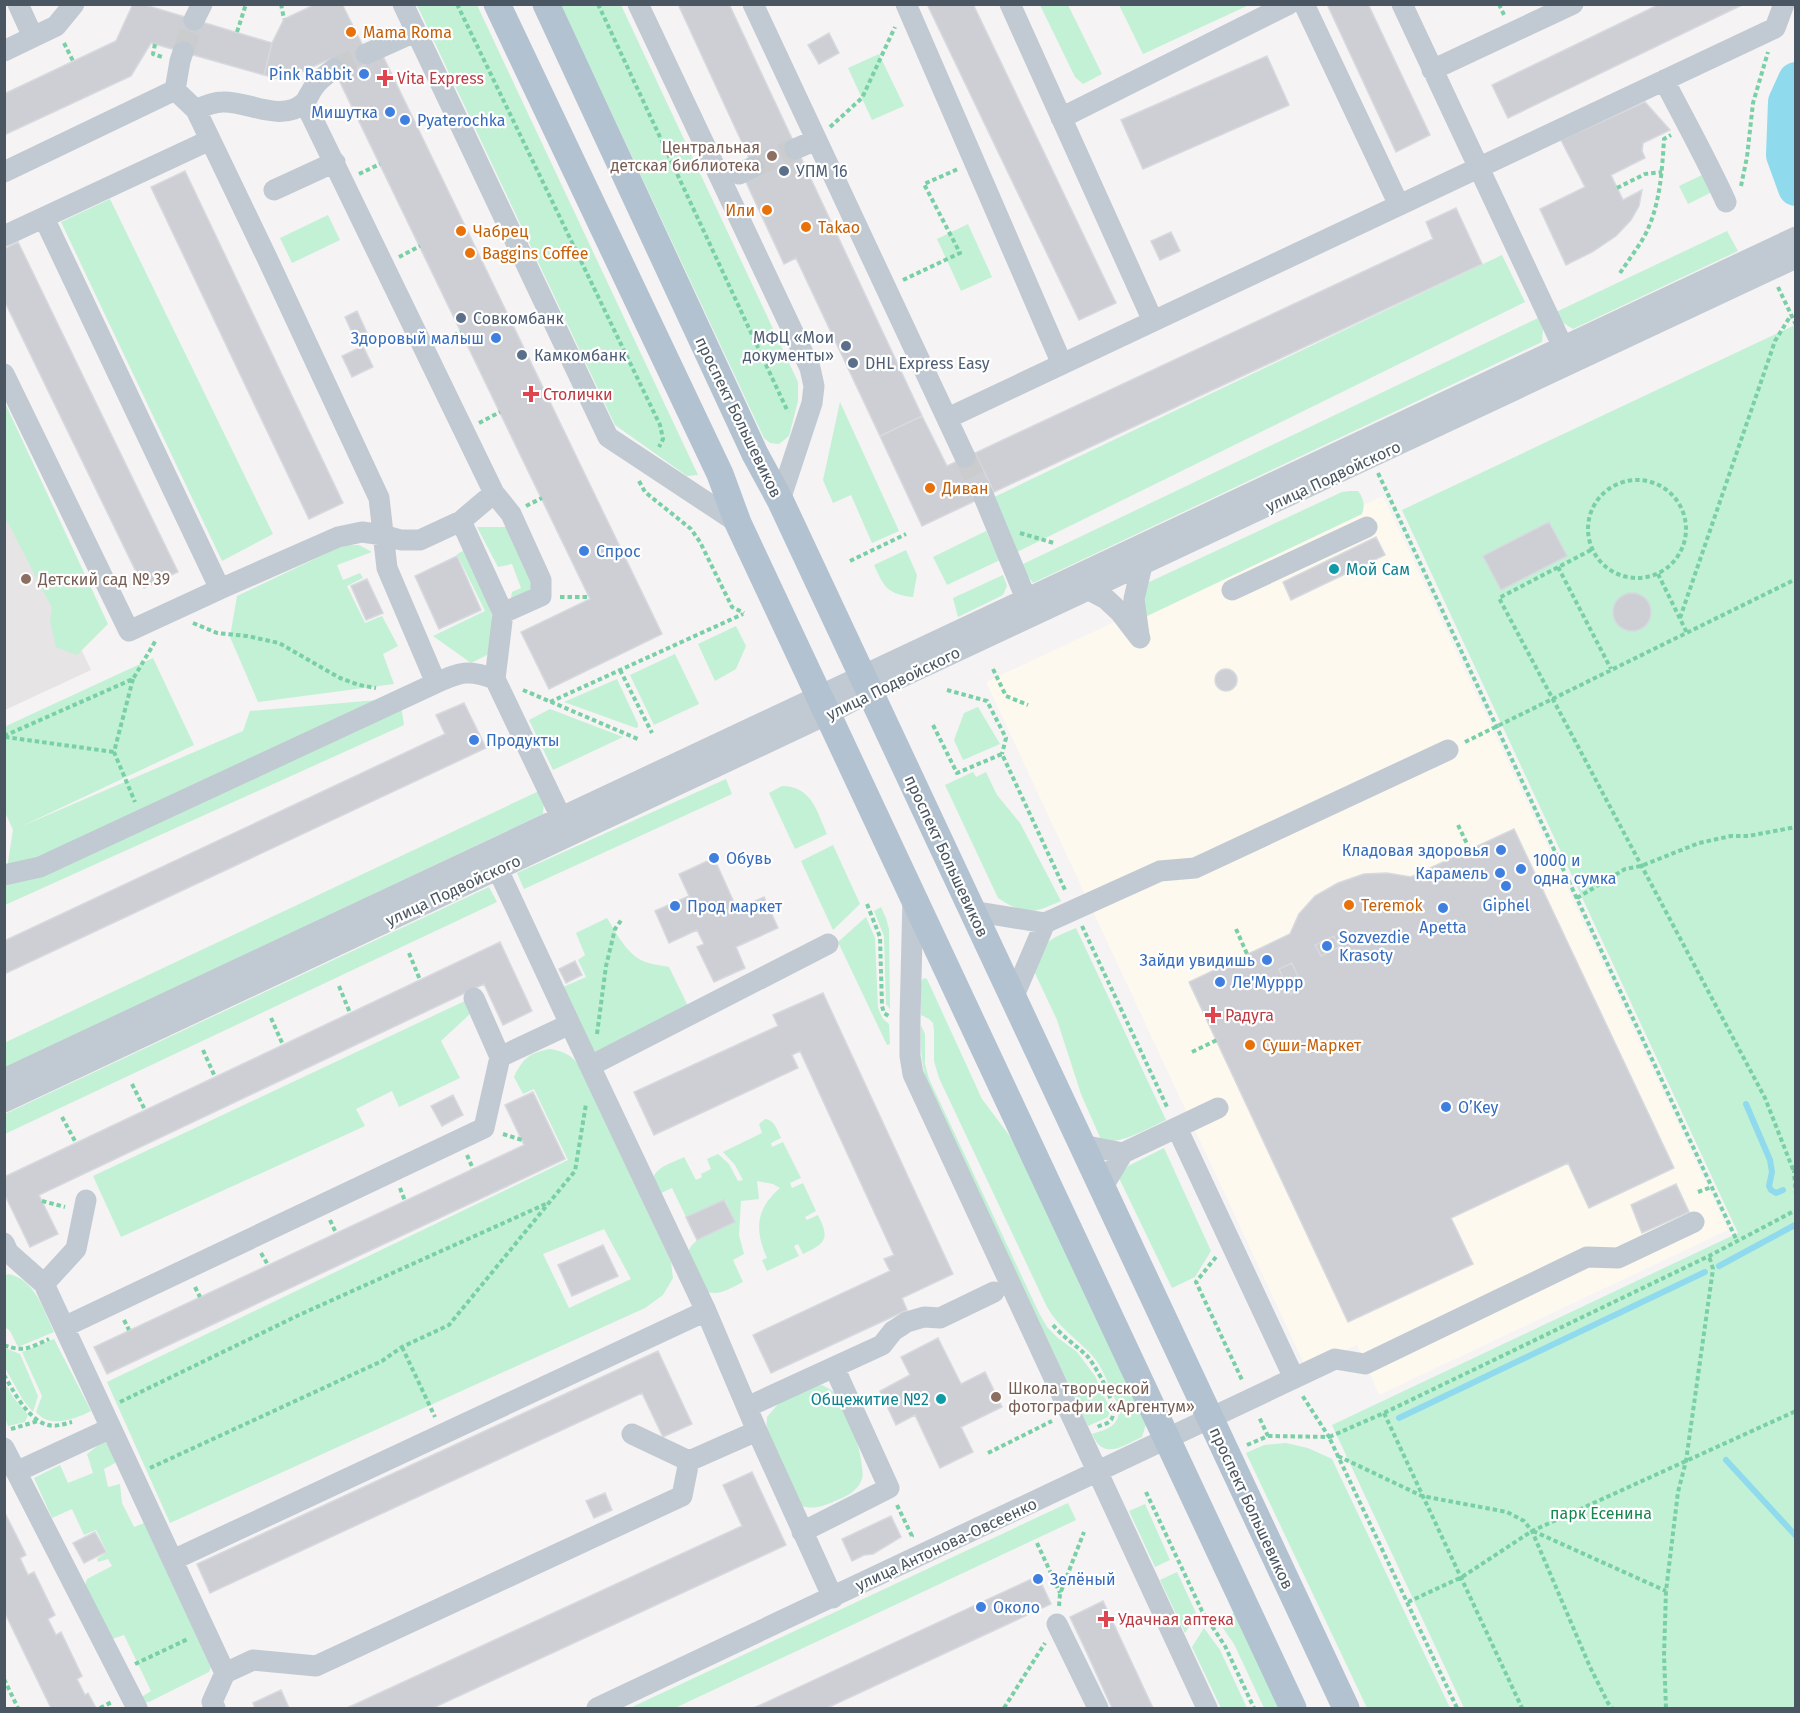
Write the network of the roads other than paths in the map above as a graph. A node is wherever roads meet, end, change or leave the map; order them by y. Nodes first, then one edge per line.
1 (18, 4) edge
2 (75, 4) edge
3 (403, 4) edge
4 (497, 4) edge
5 (546, 4) edge
6 (638, 4) edge
7 (753, 4) edge
8 (906, 4) edge
9 (1010, 4) edge
10 (1289, 4) edge
11 (1304, 4) edge
12 (1402, 4) edge
13 (1573, 4) edge
14 (1784, 4) edge
15 (415, 32) junction
16 (33, 37) junction
17 (4, 51) edge
18 (183, 52) tunnel mouth
19 (366, 54) tunnel mouth
20 (334, 69) tunnel mouth
21 (1432, 70) junction
22 (1664, 80) junction
23 (175, 90) junction
24 (305, 103) junction
25 (196, 110) junction
26 (1061, 118) junction
27 (210, 140) junction
28 (816, 140) junction
29 (795, 149) tunnel mouth
30 (335, 162) junction
31 (1478, 167) junction
32 (4, 172) edge
33 (274, 190) dead end
34 (1734, 195) road end
35 (1399, 205) junction
36 (44, 218) junction
37 (4, 236) edge
38 (1796, 237) edge
39 (1777, 263) edge
40 (1153, 321) junction
41 (1567, 356) junction
42 (1062, 364) junction
43 (4, 374) edge
44 (948, 418) junction
45 (965, 457) tunnel mouth
46 (1353, 457) junction
47 (495, 493) junction
48 (984, 497) tunnel mouth
49 (780, 500) junction
50 (461, 521) junction
51 (738, 523) junction
52 (1367, 527) dead end
53 (383, 535) junction
54 (1142, 565) junction
55 (1085, 582) junction
56 (220, 589) junction
57 (1232, 590) dead end
58 (1030, 608) junction
59 (503, 613) junction
60 (495, 678) junction
61 (436, 683) junction
62 (866, 684) junction
63 (824, 706) junction
64 (1448, 750) road end
65 (566, 827) junction
66 (494, 860) junction
67 (4, 875) edge
68 (913, 898) junction
69 (972, 911) junction
70 (1045, 923) junction
71 (828, 944) dead end
72 (474, 998) dead end
73 (1013, 998) junction
74 (570, 1024) junction
75 (500, 1057) junction
76 (590, 1066) junction
77 (4, 1079) edge
78 (4, 1102) edge
79 (1218, 1108) dead end
80 (1177, 1128) junction
81 (1082, 1145) junction
82 (1122, 1153) junction
83 (1102, 1188) junction
84 (87, 1200) dead end
85 (1694, 1222) dead end
86 (6, 1251) edge
87 (44, 1284) junction
88 (994, 1292) dead end
89 (706, 1311) junction
90 (65, 1329) junction
91 (834, 1367) junction
92 (1298, 1386) junction
93 (747, 1407) junction
94 (107, 1419) junction
95 (1210, 1419) junction
96 (757, 1431) junction
97 (632, 1434) dead end
98 (1167, 1439) junction
99 (4, 1448) edge
100 (689, 1461) junction
101 (16, 1472) junction
102 (1097, 1473) junction
103 (802, 1532) junction
104 (172, 1560) junction
105 (833, 1598) junction
106 (1057, 1624) road end
107 (225, 1673) junction
108 (209, 1706) edge
109 (136, 1708) edge
110 (597, 1708) edge
111 (1098, 1708) edge
112 (1207, 1708) edge
113 (1293, 1708) edge
114 (1346, 1708) edge

1 - 16 street
2 - 16 street
3 - 15 street
4 - 51 main road
5 - 49 main road, проспект Большевиков
6 - 49 street
7 - 28 street
8 - 42 street
9 - 26 street
10 - 26 street
11 - 35 street
12 - 21 street
13 - 21 street
14 - 22 street
15 - 19 street
15 - 51 street
16 - 17 street
18 - 23 street
20 - 24 street
21 - 31 street
22 - 31 street
22 - 34 street
23 - 25 street
23 - 32 street
24 - 25 street
24 - 30 street
25 - 27 street
26 - 40 street
27 - 36 street
27 - 53 street
28 - 29 street
28 - 44 street
30 - 33 street
30 - 47 street
31 - 35 street
31 - 41 street
35 - 40 street
36 - 37 street
36 - 56 street
38 - 39 street, улица Подвойского
39 - 41 street, улица Подвойского
40 - 42 street
41 - 46 street, улица Подвойского
42 - 44 street
43 - 56 street
44 - 45 street
46 - 54 street, улица Подвойского
46 - 55 street, улица Подвойского
47 - 50 street
47 - 59 street
48 - 58 street
49 - 62 main road, проспект Большевиков
50 - 53 street
50 - 59 street
51 - 63 main road
52 - 57 street
53 - 56 street
53 - 61 street
54 - 55 street, улица Подвойского
54 - 55 street
55 - 58 street, улица Подвойского
58 - 62 street, улица Подвойского
59 - 60 street
60 - 61 street
60 - 65 street
61 - 67 street
62 - 63 street, улица Подвойского
62 - 69 main road, проспект Большевиков
63 - 65 street, улица Подвойского
63 - 68 main road
64 - 70 street
65 - 66 street, улица Подвойского
66 - 74 street
66 - 77 street, улица Подвойского
66 - 78 street, улица Подвойского
68 - 98 main road
68 - 102 street
69 - 70 street
69 - 73 main road, проспект Большевиков
70 - 73 street
71 - 76 street
72 - 75 street
73 - 81 main road, проспект Большевиков
74 - 75 street
74 - 76 street
75 - 90 street
76 - 89 street
79 - 80 street
80 - 82 street
80 - 92 street
81 - 82 street
81 - 83 main road, проспект Большевиков
82 - 83 street
83 - 95 main road, проспект Большевиков
84 - 87 street
85 - 92 street, улица Антонова-Овсеенко
86 - 87 street
87 - 90 street
88 - 91 street
89 - 93 street
89 - 104 street
90 - 94 street
91 - 93 street
91 - 103 street
92 - 95 street, улица Антонова-Овсеенко
93 - 96 street
94 - 101 street
94 - 104 street
95 - 98 street, улица Антонова-Овсеенко
95 - 114 main road, проспект Большевиков
96 - 100 street
96 - 103 street
97 - 100 street
98 - 102 street, улица Антонова-Овсеенко
98 - 113 main road
99 - 101 street
100 - 107 street
101 - 109 street
102 - 105 street, улица Антонова-Овсеенко
102 - 112 street
103 - 105 street
104 - 107 street
105 - 110 street, улица Антонова-Овсеенко
106 - 111 street
107 - 108 street

